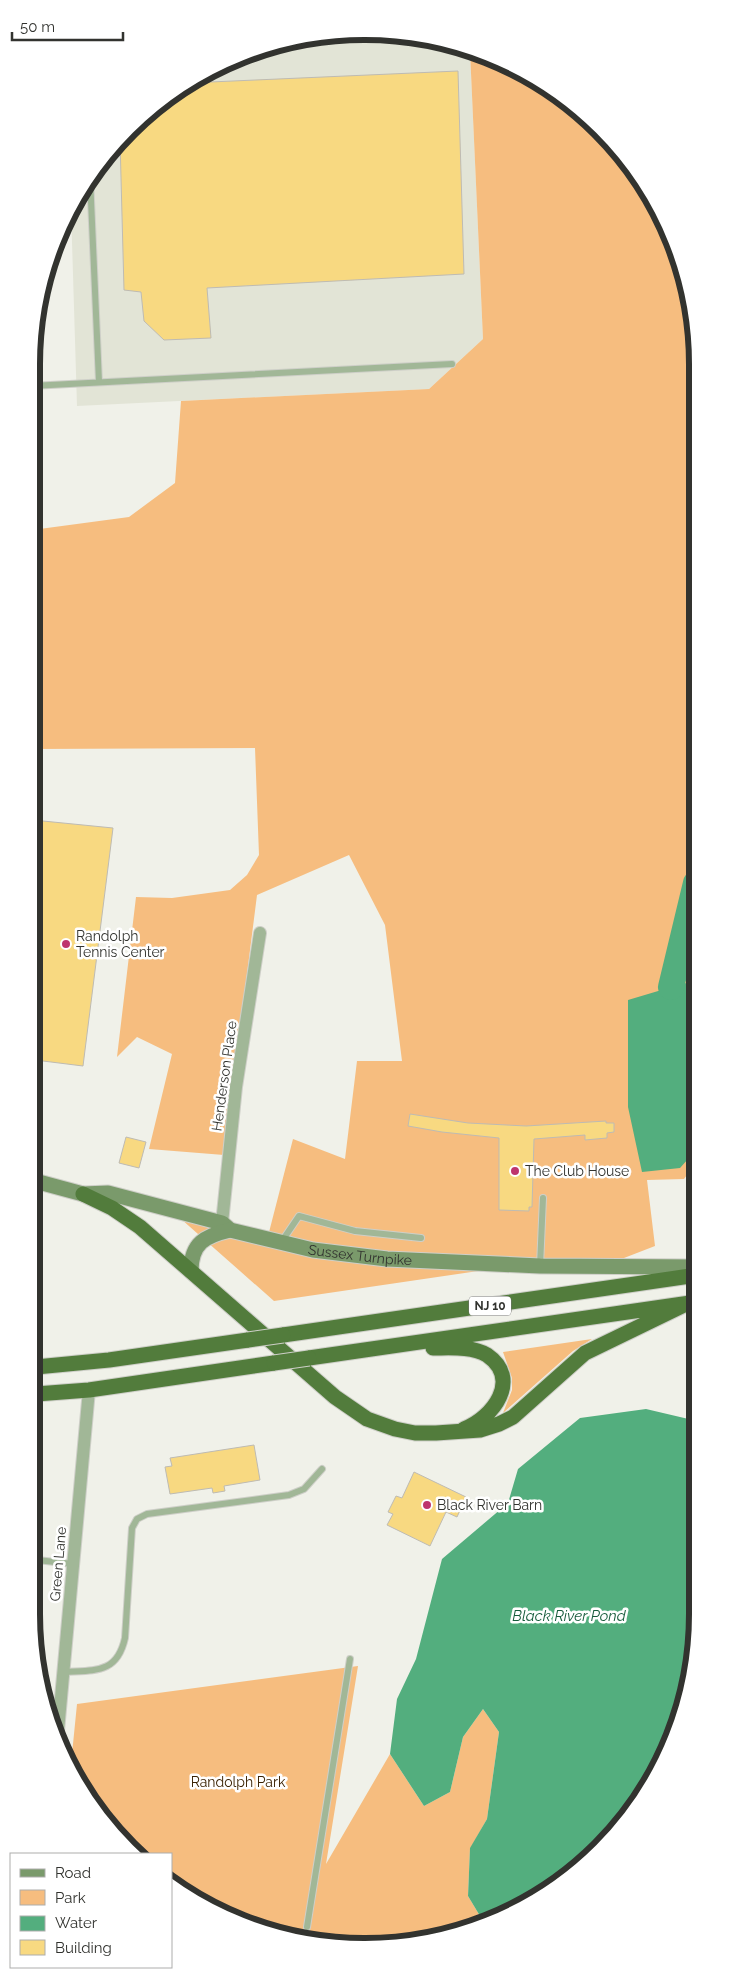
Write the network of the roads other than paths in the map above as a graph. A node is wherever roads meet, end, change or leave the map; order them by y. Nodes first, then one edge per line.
1 (91, 191) edge
2 (452, 364) dead end
3 (99, 382) junction
4 (40, 385) edge
5 (260, 933) dead end
6 (40, 1182) edge
7 (83, 1194) junction
8 (543, 1198) dead end
9 (226, 1226) junction
10 (421, 1238) dead end
11 (281, 1242) junction
12 (540, 1266) junction
13 (689, 1267) edge
14 (191, 1271) junction
15 (689, 1276) edge
16 (689, 1304) edge
17 (689, 1305) edge
18 (393, 1346) junction
19 (40, 1367) edge
20 (89, 1390) junction
21 (40, 1394) edge
22 (455, 1432) junction
23 (322, 1469) dead end
24 (40, 1560) edge
25 (74, 1564) junction
26 (350, 1659) dead end
27 (64, 1672) junction
28 (59, 1723) edge
29 (308, 1927) dead end

1 - 3 lane
2 - 3 lane
3 - 4 lane
5 - 9 street, Henderson Place
6 - 7 main road, Sussex Turnpike
7 - 9 main road, Sussex Turnpike
7 - 14 highway
8 - 12 lane
9 - 11 main road, Sussex Turnpike
9 - 14 main road
10 - 11 lane
11 - 12 main road, Sussex Turnpike
12 - 13 main road, Sussex Turnpike
14 - 22 highway
15 - 19 highway, NJ 10, bridge
16 - 18 highway, NJ 10
17 - 22 highway
18 - 20 highway, NJ 10, bridge
18 - 22 highway
20 - 21 highway, NJ 10
20 - 25 street, Green Lane
23 - 27 lane
24 - 25 lane
25 - 27 street, Green Lane
26 - 29 lane
27 - 28 street, Green Lane

